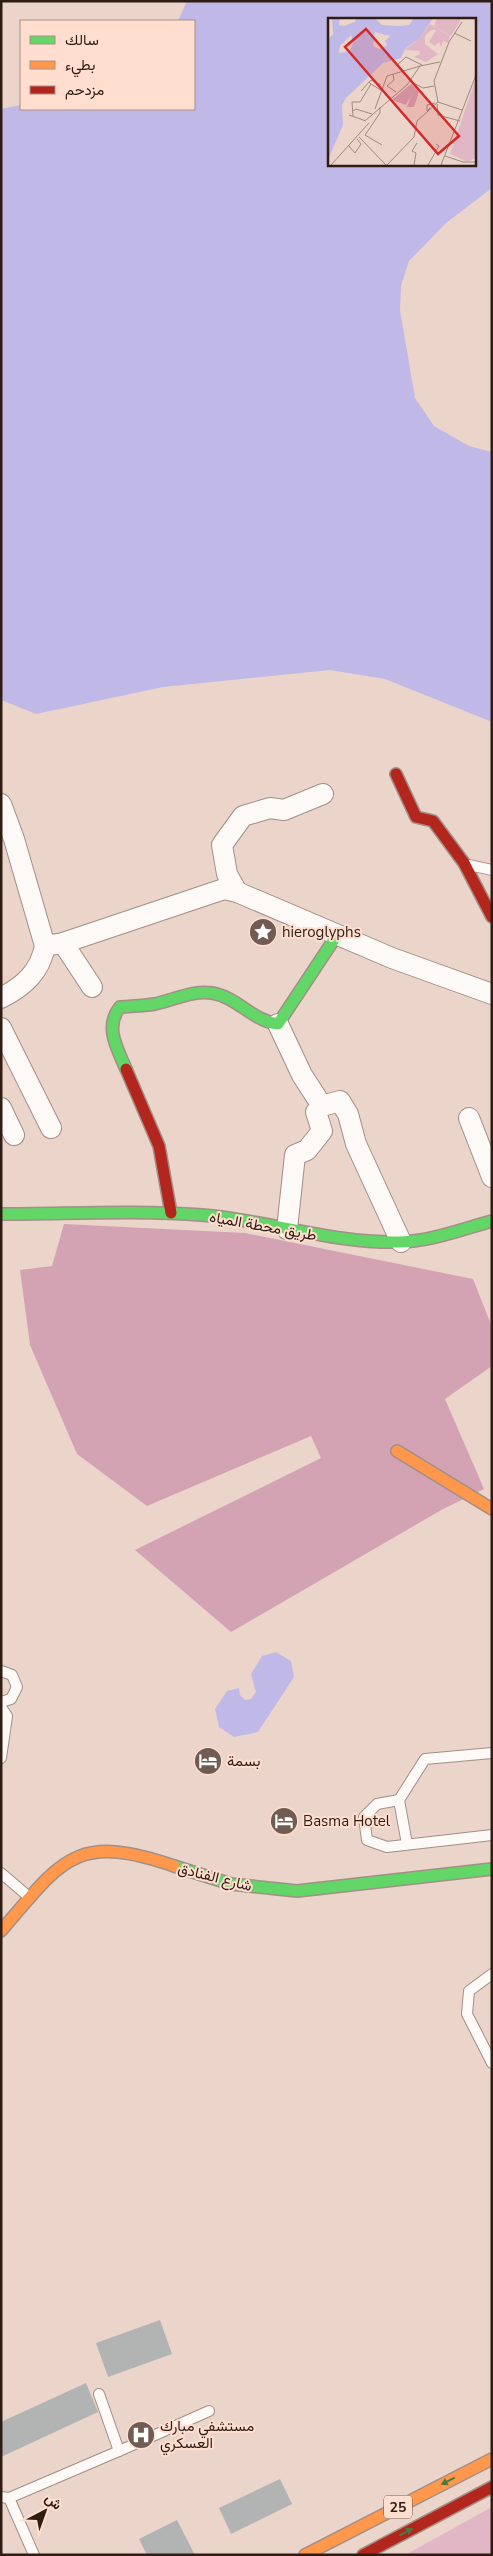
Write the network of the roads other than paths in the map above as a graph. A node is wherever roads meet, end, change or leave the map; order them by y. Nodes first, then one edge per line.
1 (396, 774) dead end
2 (323, 794) dead end
3 (1, 804) edge
4 (10, 855) edge
5 (464, 863) junction
6 (492, 870) edge
7 (237, 892) junction
8 (492, 917) edge
9 (337, 935) junction
10 (54, 945) junction
11 (92, 987) dead end
12 (492, 994) edge
13 (1, 998) edge
14 (278, 1024) junction
15 (1, 1028) edge
16 (322, 1106) junction
17 (1, 1108) edge
18 (469, 1118) dead end
19 (51, 1128) dead end
20 (14, 1135) dead end
21 (492, 1177) edge
22 (171, 1213) junction
23 (1, 1214) edge
24 (491, 1226) edge
25 (287, 1229) junction
26 (401, 1242) junction
27 (397, 1451) dead end
28 (492, 1509) edge
29 (1, 1671) edge
30 (1, 1702) edge
31 (1, 1708) edge
32 (492, 1753) edge
33 (1, 1758) edge
34 (399, 1800) junction
35 (492, 1835) edge
36 (407, 1844) junction
37 (492, 1869) edge
38 (1, 1873) edge
39 (30, 1898) junction
40 (1, 1931) edge
41 (492, 1974) edge
42 (492, 2063) edge
43 (99, 2394) dead end
44 (209, 2411) dead end
45 (119, 2451) junction
46 (492, 2459) edge
47 (492, 2487) edge
48 (5, 2498) edge
49 (34, 2555) edge
50 (305, 2555) edge
51 (363, 2555) edge

1 - 5 street
2 - 7 street
3 - 4 street
4 - 10 street
5 - 6 lane
5 - 8 street
7 - 9 street
7 - 10 street
9 - 12 street
9 - 14 street
10 - 11 street
10 - 13 street
14 - 16 street
14 - 22 street
15 - 19 street
16 - 25 street
16 - 26 street
17 - 20 street
18 - 21 street
22 - 23 street, طريق محطة المياه
22 - 25 street, طريق محطة المياه
24 - 26 street, طريق محطة المياه
25 - 26 street, طريق محطة المياه
27 - 28 street
29 - 30 lane
31 - 33 lane
32 - 34 lane
34 - 36 lane
34 - 36 lane
35 - 36 lane
37 - 39 street, شارع الفنادق
38 - 39 lane
39 - 40 street, شارع الفنادق
41 - 42 lane
43 - 45 lane
44 - 45 lane
45 - 48 lane
46 -> 50 street, 25
51 -> 47 street, 25
48 - 49 lane

